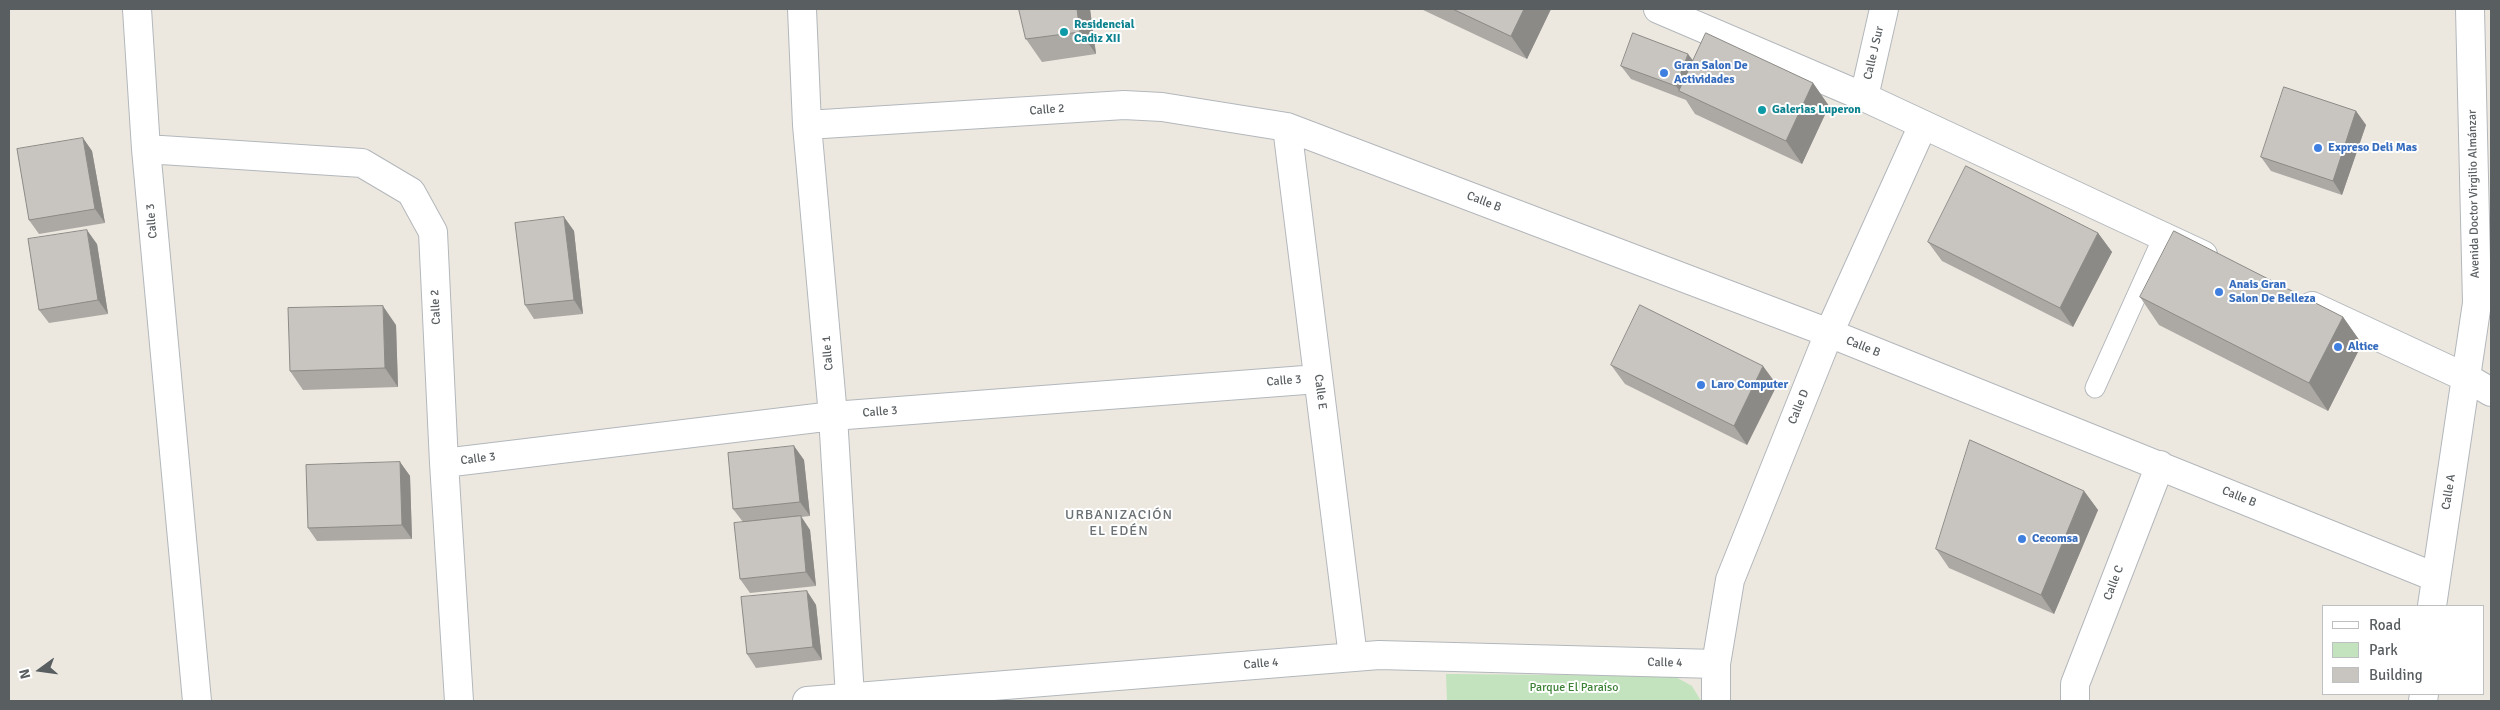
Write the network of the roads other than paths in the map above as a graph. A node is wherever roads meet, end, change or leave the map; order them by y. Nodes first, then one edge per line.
1 (136, 9) edge
2 (802, 9) edge
3 (1658, 9) edge
4 (1884, 9) edge
5 (2470, 9) edge
6 (1864, 97) junction
7 (807, 125) junction
8 (1923, 125) junction
9 (1287, 127) junction
10 (146, 149) junction
11 (2163, 236) junction
12 (2226, 266) edge
13 (2288, 295) edge
14 (2484, 305) edge
15 (1829, 333) junction
16 (2468, 378) junction
17 (1318, 379) junction
18 (2095, 388) dead end
19 (2491, 392) edge
20 (834, 416) junction
21 (444, 463) junction
22 (2160, 465) junction
23 (2435, 576) junction
24 (2432, 605) edge
25 (1354, 657) junction
26 (1716, 664) junction
27 (850, 697) junction
28 (198, 701) edge
29 (459, 701) edge
30 (807, 701) edge
31 (1716, 701) edge
32 (2075, 701) edge

1 - 10 street, Calle 3
2 - 7 street, Calle 1
3 - 6 street
4 - 6 street, Calle J Sur
5 - 14 street, Avenida Doctor Virgilio Almánzar
6 - 8 street
7 - 9 street, Calle 2
7 - 20 street, Calle 1
8 - 11 street
8 - 15 street, Calle D
9 - 15 street, Calle B
9 - 17 street, Calle E
10 - 21 street, Calle 2
10 - 28 street, Calle 3
11 - 12 street
11 - 18 lane
13 - 16 street
14 - 16 street, Avenida Doctor Virgilio Almánzar
15 - 22 street, Calle B
15 - 26 street, Calle D
16 - 19 street
16 - 23 street, Calle A
17 - 20 street, Calle 3
17 - 25 street, Calle E
20 - 21 street, Calle 3
20 - 27 street, Calle 1
21 - 29 street, Calle 2
22 - 23 street, Calle B
22 - 32 street, Calle C
23 - 24 street, Calle A
25 - 26 street, Calle 4
25 - 27 street, Calle 4
26 - 31 street, Calle D
27 - 30 street, Calle 4

